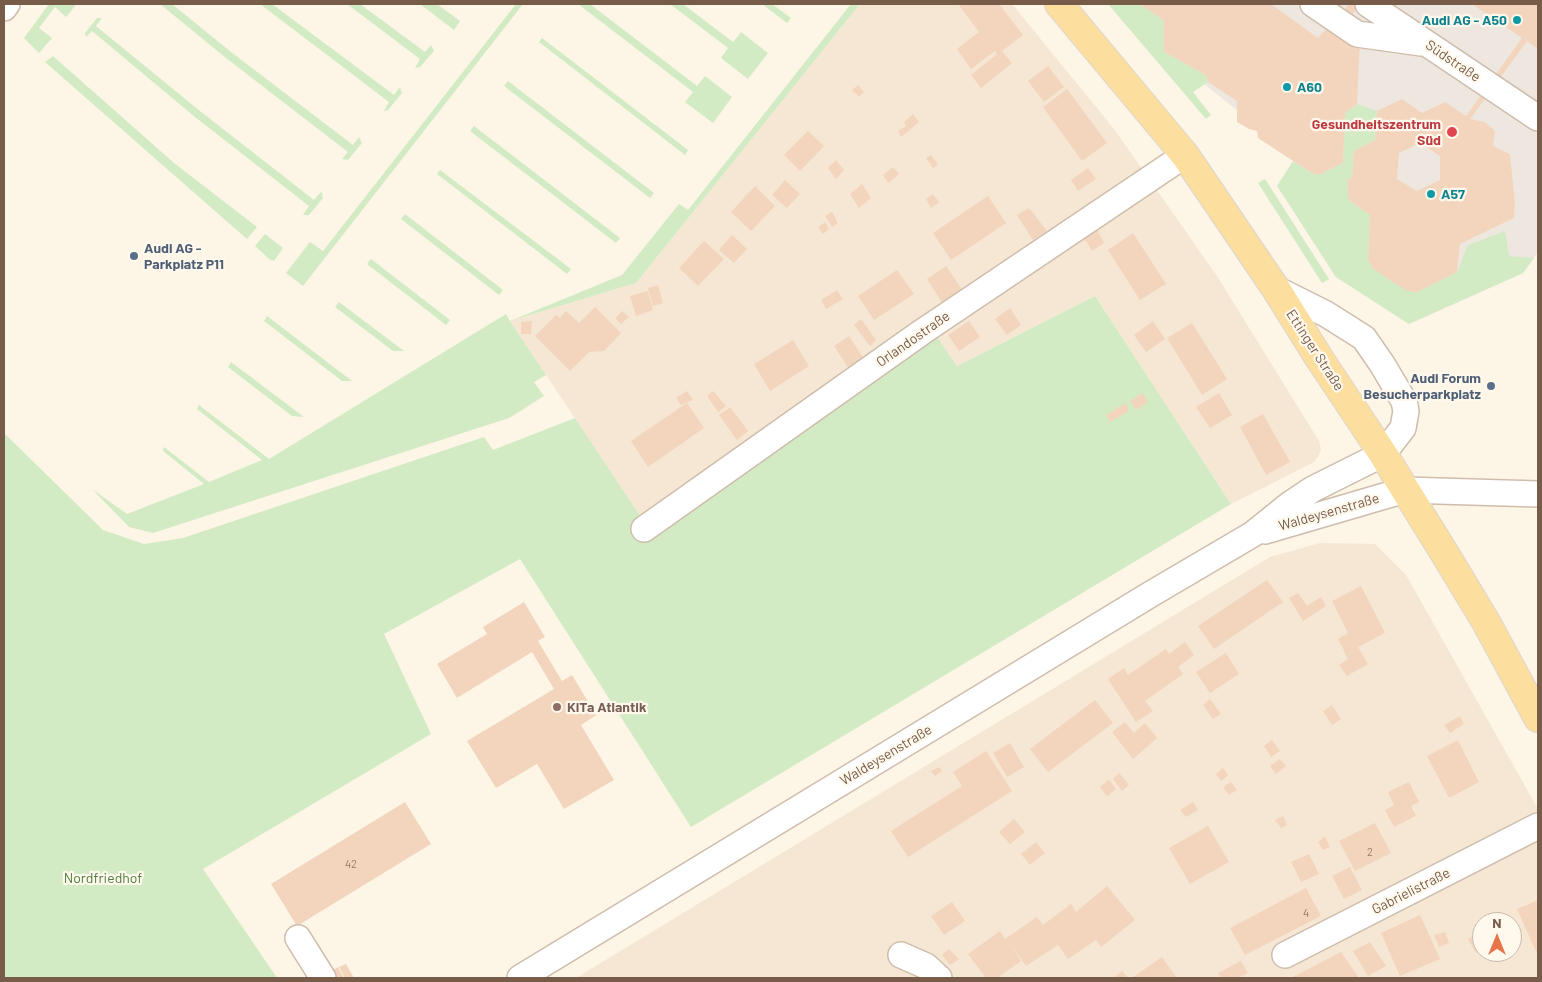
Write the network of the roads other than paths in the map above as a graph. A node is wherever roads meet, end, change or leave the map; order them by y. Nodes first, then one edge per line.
1 (7, 4) edge
2 (1059, 4) edge
3 (1313, 4) edge
4 (1368, 4) edge
5 (4, 8) edge
6 (1428, 44) junction
7 (1538, 118) edge
8 (1185, 155) junction
9 (1276, 289) junction
10 (1383, 454) junction
11 (1405, 490) junction
12 (1538, 494) edge
13 (644, 529) dead end
14 (1253, 534) junction
15 (1538, 718) edge
16 (1538, 826) edge
17 (298, 938) dead end
18 (901, 955) dead end
19 (1285, 955) dead end
20 (323, 978) edge
21 (520, 978) edge
22 (939, 978) edge

1 - 5 street
2 - 8 main road, Ettinger Straße
3 - 6 street
4 - 6 street, Südstraße
6 - 7 street, Südstraße
8 - 9 main road, Ettinger Straße
8 - 13 street, Orlandostraße
9 - 10 main road, Ettinger Straße
9 - 10 street
10 - 11 main road, Ettinger Straße
10 - 14 street, Waldeysenstraße
11 - 12 street, Waldeysenstraße
11 - 14 street, Waldeysenstraße
11 - 15 main road, Ettinger Straße
14 - 21 street, Waldeysenstraße
16 - 19 street, Gabrielistraße
17 - 20 street
18 - 22 street

